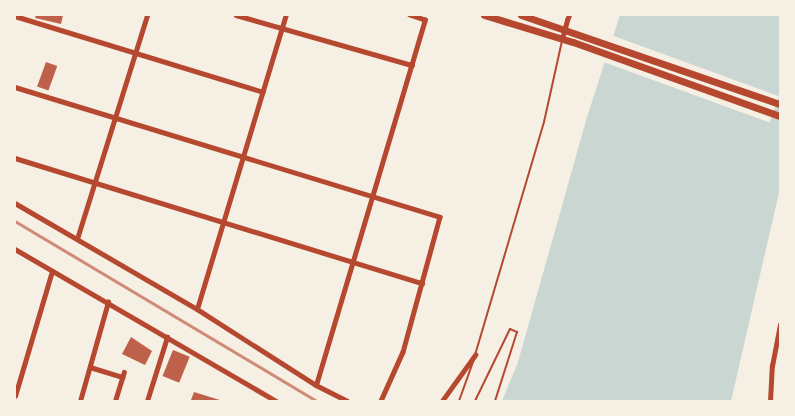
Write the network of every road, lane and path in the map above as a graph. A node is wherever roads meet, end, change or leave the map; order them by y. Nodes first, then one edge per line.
1 (147, 15) edge
2 (236, 15) edge
3 (286, 15) edge
4 (410, 15) edge
5 (484, 15) edge
6 (521, 15) edge
7 (16, 16) edge
8 (567, 21) edge
9 (15, 23) edge
10 (282, 29) junction
11 (562, 39) junction
12 (136, 53) junction
13 (412, 65) junction
14 (15, 87) edge
15 (263, 92) junction
16 (780, 104) edge
17 (780, 116) edge
18 (114, 118) junction
19 (243, 157) junction
20 (15, 158) edge
21 (95, 181) junction
22 (374, 197) junction
23 (15, 203) edge
24 (223, 223) junction
25 (77, 239) junction
26 (15, 249) edge
27 (354, 264) junction
28 (52, 270) junction
29 (422, 284) junction
30 (108, 302) junction
31 (197, 309) junction
32 (780, 325) edge
33 (167, 337) junction
34 (475, 355) junction
35 (90, 367) junction
36 (316, 385) junction
37 (15, 396) edge
38 (80, 401) edge
39 (115, 401) edge
40 (147, 401) edge
41 (276, 401) edge
42 (347, 401) edge
43 (381, 401) edge
44 (442, 401) edge
45 (459, 401) edge
46 (475, 401) edge
47 (495, 401) edge
48 (770, 401) edge

1 - 12 street
2 - 10 street
3 - 10 street
4 - 13 street
5 - 11 main road
6 - 8 main road
7 - 9 street
7 - 12 street
8 - 11 street
8 - 16 main road
10 - 13 street
10 - 15 street
11 - 17 main road
11 - 34 lane
12 - 15 street
12 - 18 street
13 - 22 street
14 - 18 street
15 - 19 street
18 - 19 street
18 - 21 street
19 - 22 street
19 - 24 street
20 - 21 street
21 - 24 street
21 - 25 street
22 - 27 street
22 - 29 street
23 - 25 street
24 - 27 street
24 - 31 street
25 - 31 street
26 - 28 street
27 - 29 street
27 - 36 street
28 - 30 street
28 - 37 street
29 - 43 street
30 - 33 street
30 - 35 street
31 - 36 street
32 - 48 street
33 - 40 street
33 - 41 street
34 - 44 street
34 - 45 lane
35 - 38 street
35 - 39 street
36 - 42 street
46 - 47 lane

